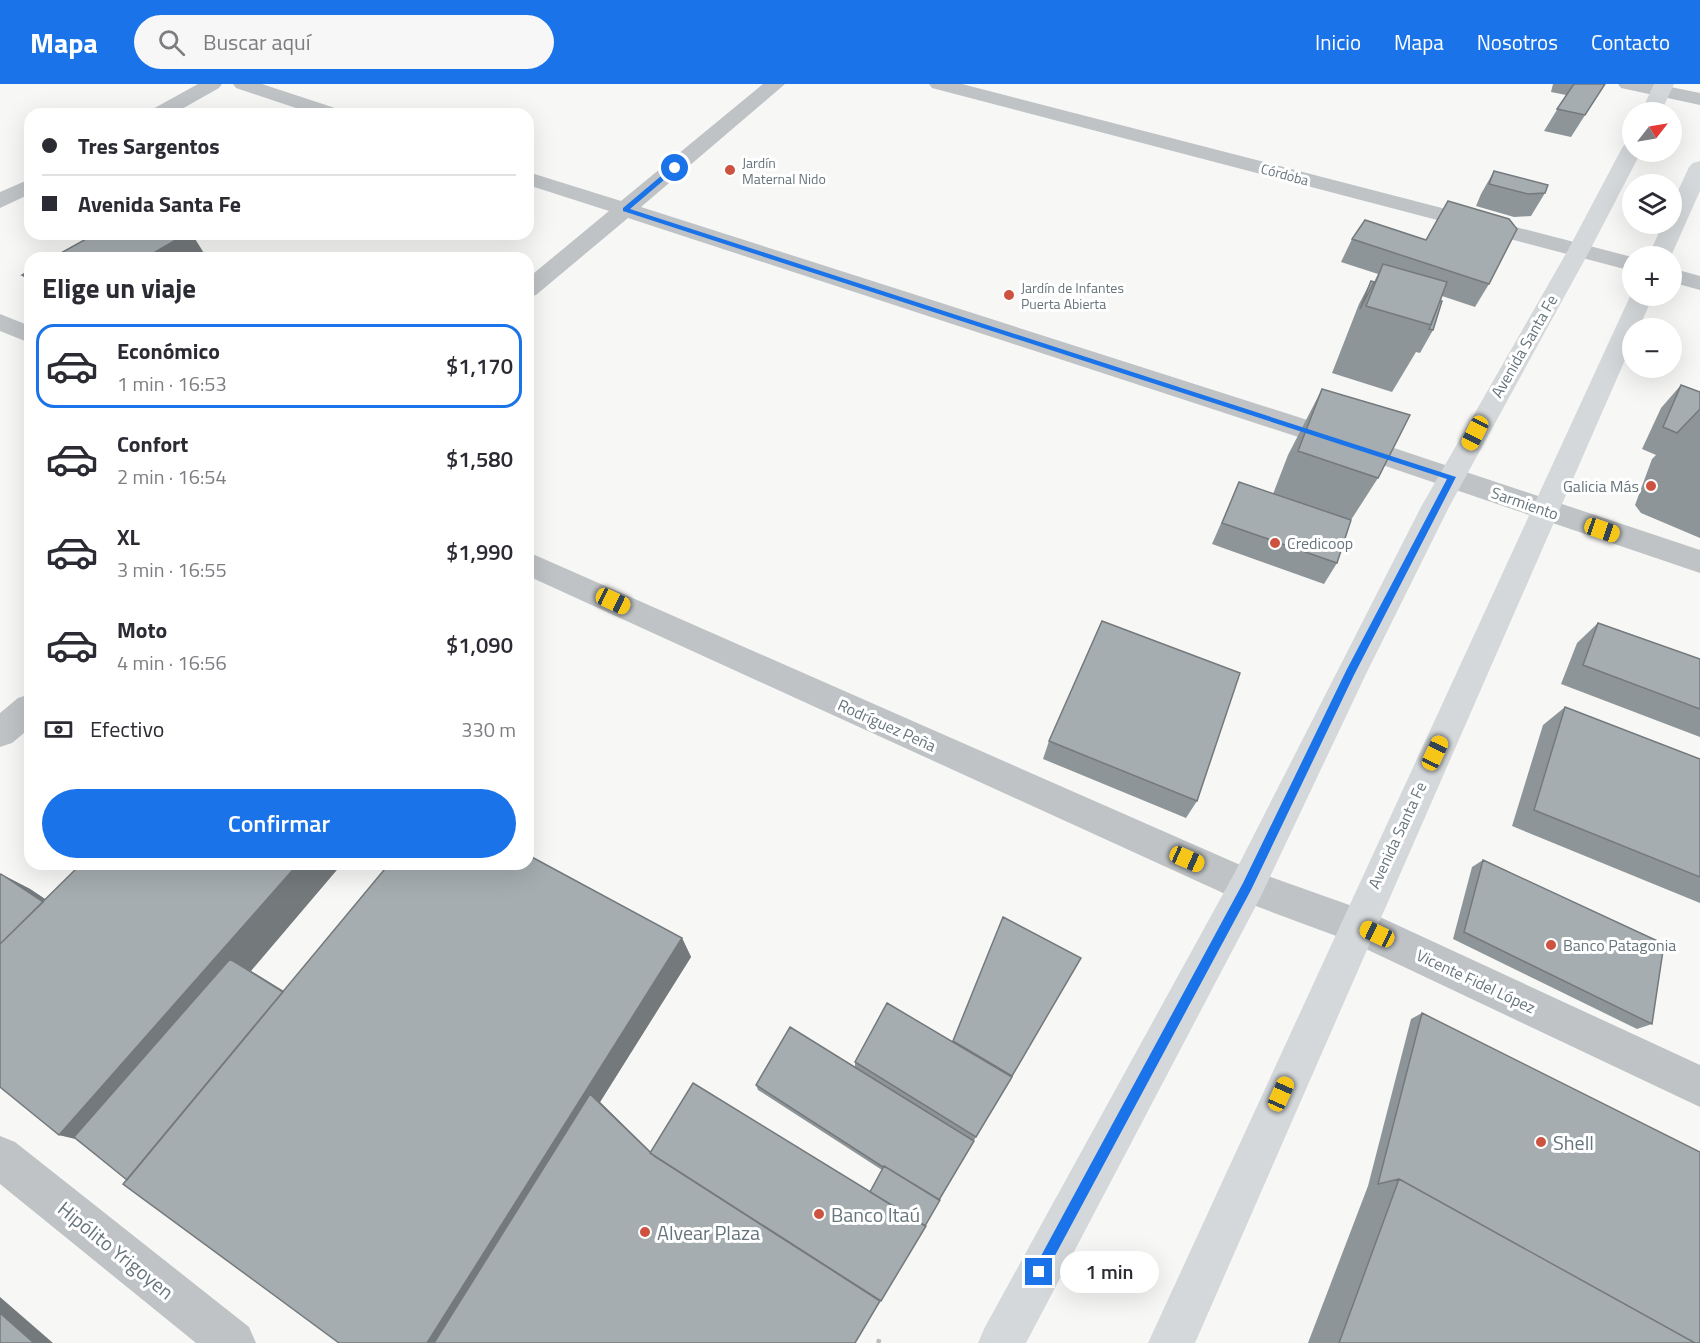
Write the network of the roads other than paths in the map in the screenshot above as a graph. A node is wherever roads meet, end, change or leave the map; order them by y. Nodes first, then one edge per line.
1 (212, 84) edge
2 (243, 84) edge
3 (775, 84) edge
4 (939, 84) edge
5 (1628, 84) edge
6 (1663, 88) edge
7 (1700, 99) edge
8 (1655, 102) edge
9 (169, 108) edge
10 (316, 108) edge
11 (1625, 162) edge
12 (1700, 167) edge
13 (534, 179) edge
14 (24, 188) edge
15 (0, 201) edge
16 (625, 209) junction
17 (1664, 246) edge
18 (1579, 250) junction
19 (1622, 261) edge
20 (1682, 278) edge
21 (1700, 283) edge
22 (534, 285) edge
23 (1637, 306) edge
24 (0, 322) edge
25 (24, 332) edge
26 (1452, 477) junction
27 (1545, 511) junction
28 (1700, 562) edge
29 (534, 566) edge
30 (24, 713) edge
31 (0, 733) edge
32 (1247, 886) junction
33 (1356, 925) junction
34 (1700, 1086) edge
35 (0, 1157) edge
36 (233, 1343) edge
37 (1001, 1343) edge
38 (1171, 1343) edge

1 - 9 street
2 - 10 street
3 - 16 street
4 - 18 street, Córdoba
5 - 6 street
6 - 7 street
6 - 8 main road
11 - 18 main road, Avenida Santa Fe
12 - 17 main road
13 - 16 street, Sarmiento
14 - 15 street
16 - 22 street
16 - 26 street, Sarmiento
18 - 19 street, Córdoba
18 - 26 main road, Avenida Santa Fe
20 - 21 street
23 - 27 main road, Avenida Santa Fe
24 - 25 street
26 - 27 street, Sarmiento
26 - 32 main road, Avenida Santa Fe
27 - 28 street, Sarmiento
27 - 33 main road, Avenida Santa Fe
29 - 32 street, Rodríguez Peña
30 - 31 street
32 - 33 street, Vicente Fidel López
32 - 37 main road, Avenida Santa Fe
33 - 34 street, Vicente Fidel López
33 - 38 main road, Avenida Santa Fe
35 - 36 street, Hipólito Yrigoyen

